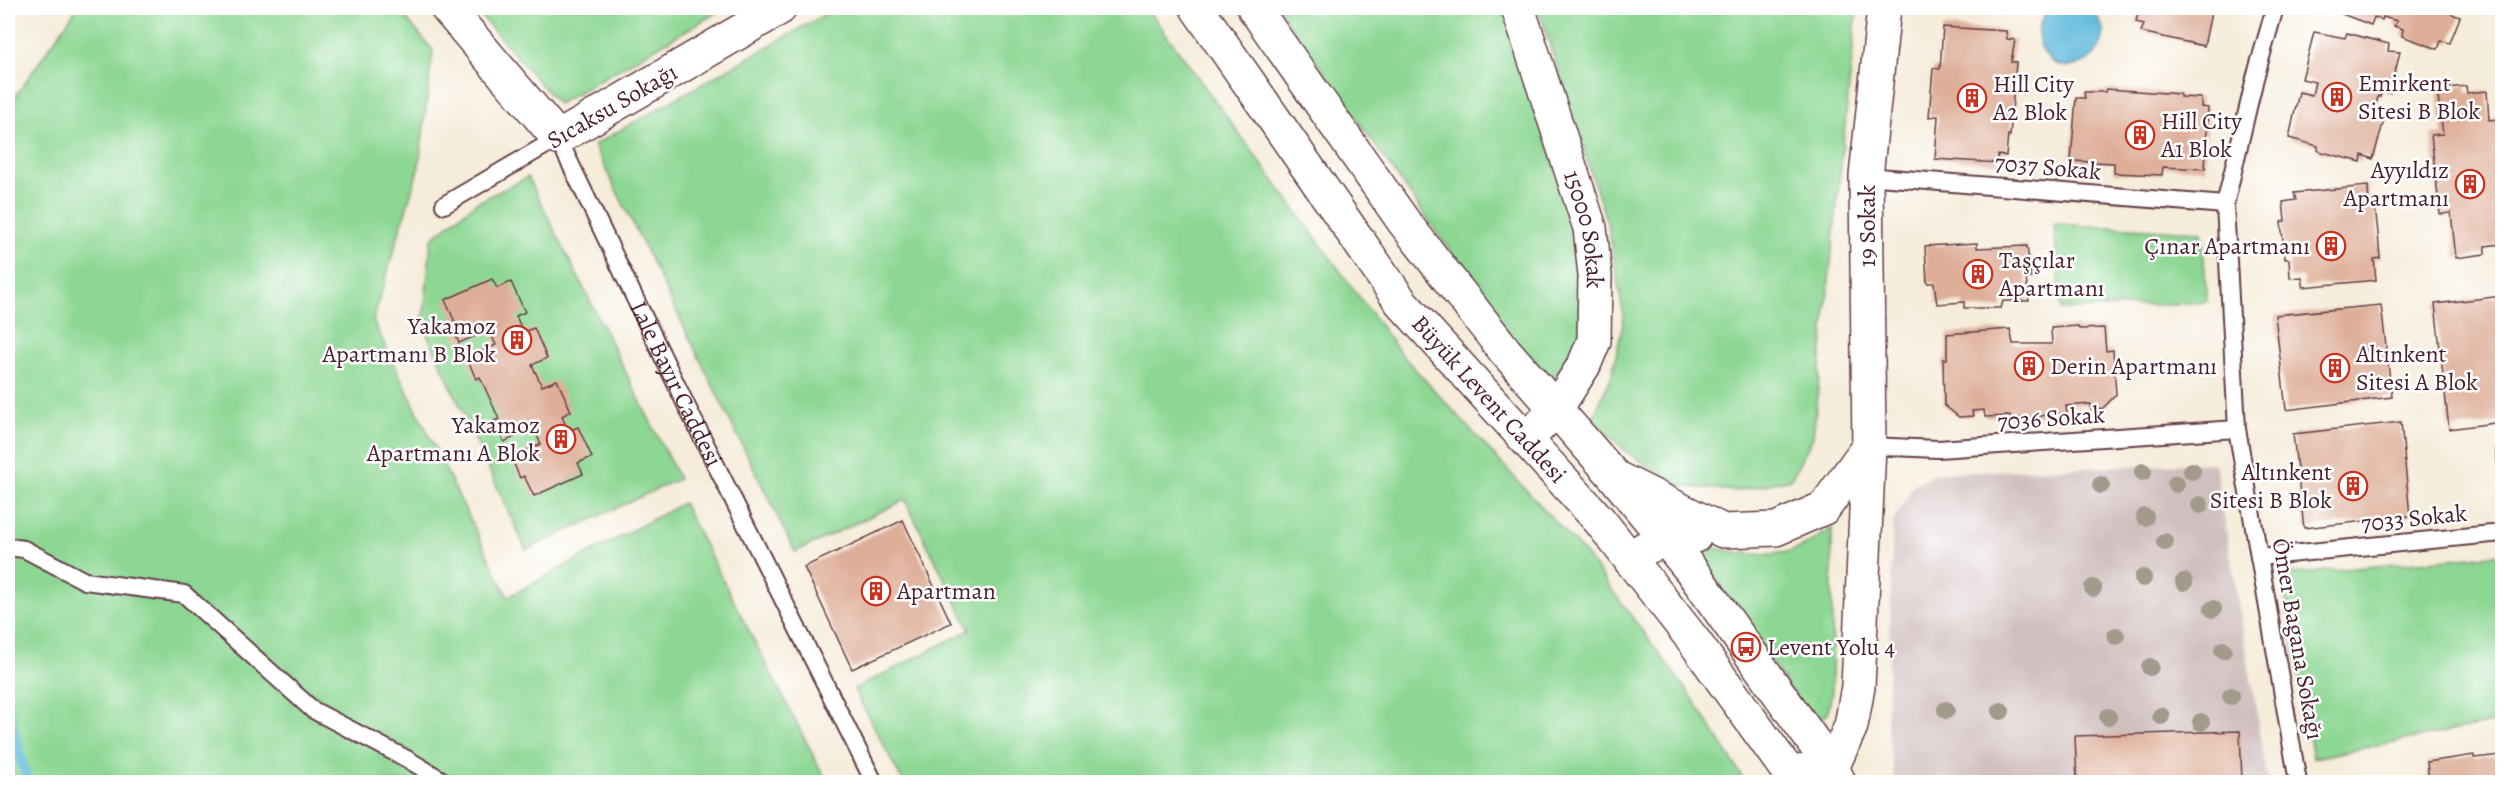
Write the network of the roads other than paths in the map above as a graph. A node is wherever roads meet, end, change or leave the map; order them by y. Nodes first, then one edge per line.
1 (447, 8) edge
2 (780, 8) edge
3 (1197, 8) edge
4 (1254, 8) edge
5 (1518, 8) edge
6 (1884, 8) edge
7 (2275, 8) edge
8 (558, 138) junction
9 (1866, 176) junction
10 (444, 205) dead end
11 (2225, 205) junction
12 (1556, 409) junction
13 (2237, 429) junction
14 (1527, 439) junction
15 (1869, 446) junction
16 (1615, 477) junction
17 (1723, 531) junction
18 (2502, 533) edge
19 (1668, 542) junction
20 (8, 547) edge
21 (2259, 557) junction
22 (1631, 561) junction
23 (1836, 775) edge
24 (1791, 778) edge
25 (445, 783) edge
26 (874, 783) edge
27 (2298, 783) edge

1 - 8 street, Lale Bayır Caddesi
2 - 8 street, Sıcaksu Sokağı
3 - 14 street, Büyük Levent Caddesi
4 - 12 street, Büyük Levent Caddesi
5 - 12 street, 15000 Sokak
6 - 9 street, 19 Sokak
7 - 11 lane, Ömer Bagana Sokağı
8 - 10 lane, Sıcaksu Sokağı
8 - 26 lane, Lale Bayır Caddesi
9 - 11 lane, 7037 Sokak
9 - 15 street, 19 Sokak
11 - 13 lane, Ömer Bagana Sokağı
12 - 14 street, 15000 Sokak
12 - 16 street, Büyük Levent Caddesi
13 - 15 lane, 7036 Sokak
13 - 21 lane, Ömer Bagana Sokağı
14 - 22 street, Büyük Levent Caddesi
15 - 17 street
15 - 23 street, 19 Sokak
16 - 17 street
16 - 19 street, Büyük Levent Caddesi
17 - 19 street
18 - 21 lane, 7033 Sokak
19 - 22 street
19 - 23 street, Büyük Levent Caddesi
20 - 25 lane
21 - 27 lane, Ömer Bagana Sokağı
22 - 24 street, Büyük Levent Caddesi
23 - 24 street

